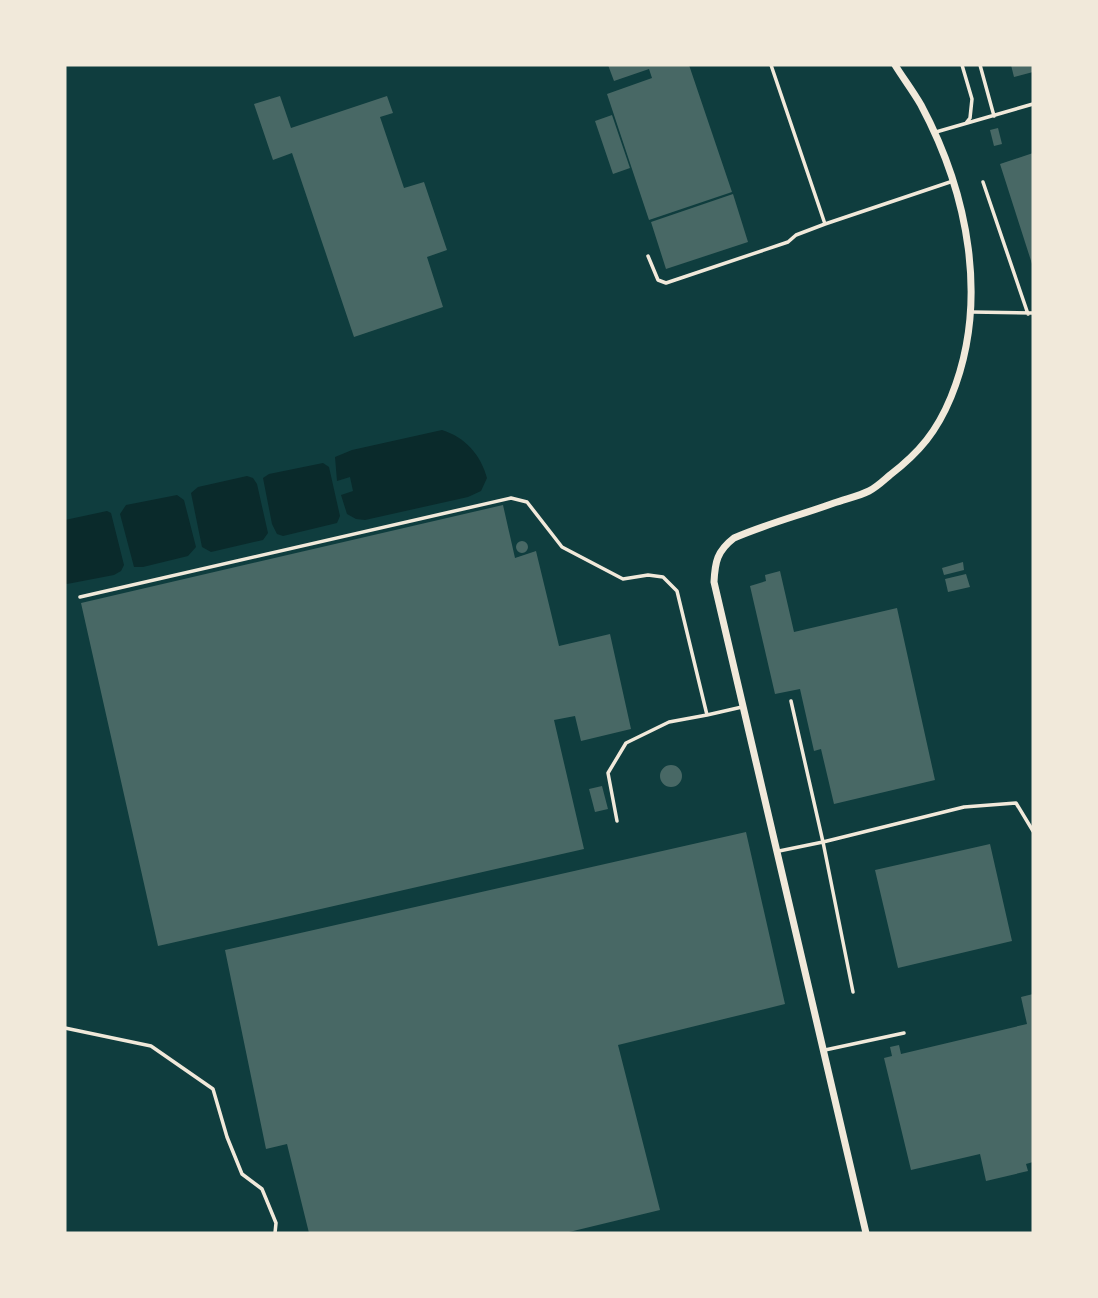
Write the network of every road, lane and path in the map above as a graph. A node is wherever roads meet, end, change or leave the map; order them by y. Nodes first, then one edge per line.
1 (771, 65) edge
2 (895, 65) edge
3 (962, 65) edge
4 (979, 65) edge
5 (1033, 104) edge
6 (994, 116) junction
7 (964, 124) junction
8 (934, 133) junction
9 (953, 181) junction
10 (984, 182) dead end
11 (825, 224) junction
12 (648, 256) dead end
13 (972, 312) junction
14 (1031, 314) edge
15 (80, 597) dead end
16 (791, 701) dead end
17 (743, 706) junction
18 (707, 715) junction
19 (617, 821) dead end
20 (1033, 831) edge
21 (823, 842) junction
22 (776, 851) junction
23 (853, 992) dead end
24 (65, 1028) edge
25 (904, 1033) dead end
26 (823, 1051) junction
27 (275, 1233) edge
28 (866, 1233) edge

1 - 11 lane
2 - 8 street
3 - 7 lane
4 - 6 lane
5 - 6 lane
6 - 7 lane
7 - 8 lane
8 - 9 street
9 - 11 lane
9 - 13 street
10 - 14 lane
11 - 12 lane
13 - 14 lane
13 - 17 street
15 - 18 lane
16 - 21 lane
17 - 18 lane
17 - 22 street
18 - 19 lane
20 - 21 lane
21 - 22 lane
21 - 23 lane
22 - 26 street
24 - 27 lane
25 - 26 lane
26 - 28 street

